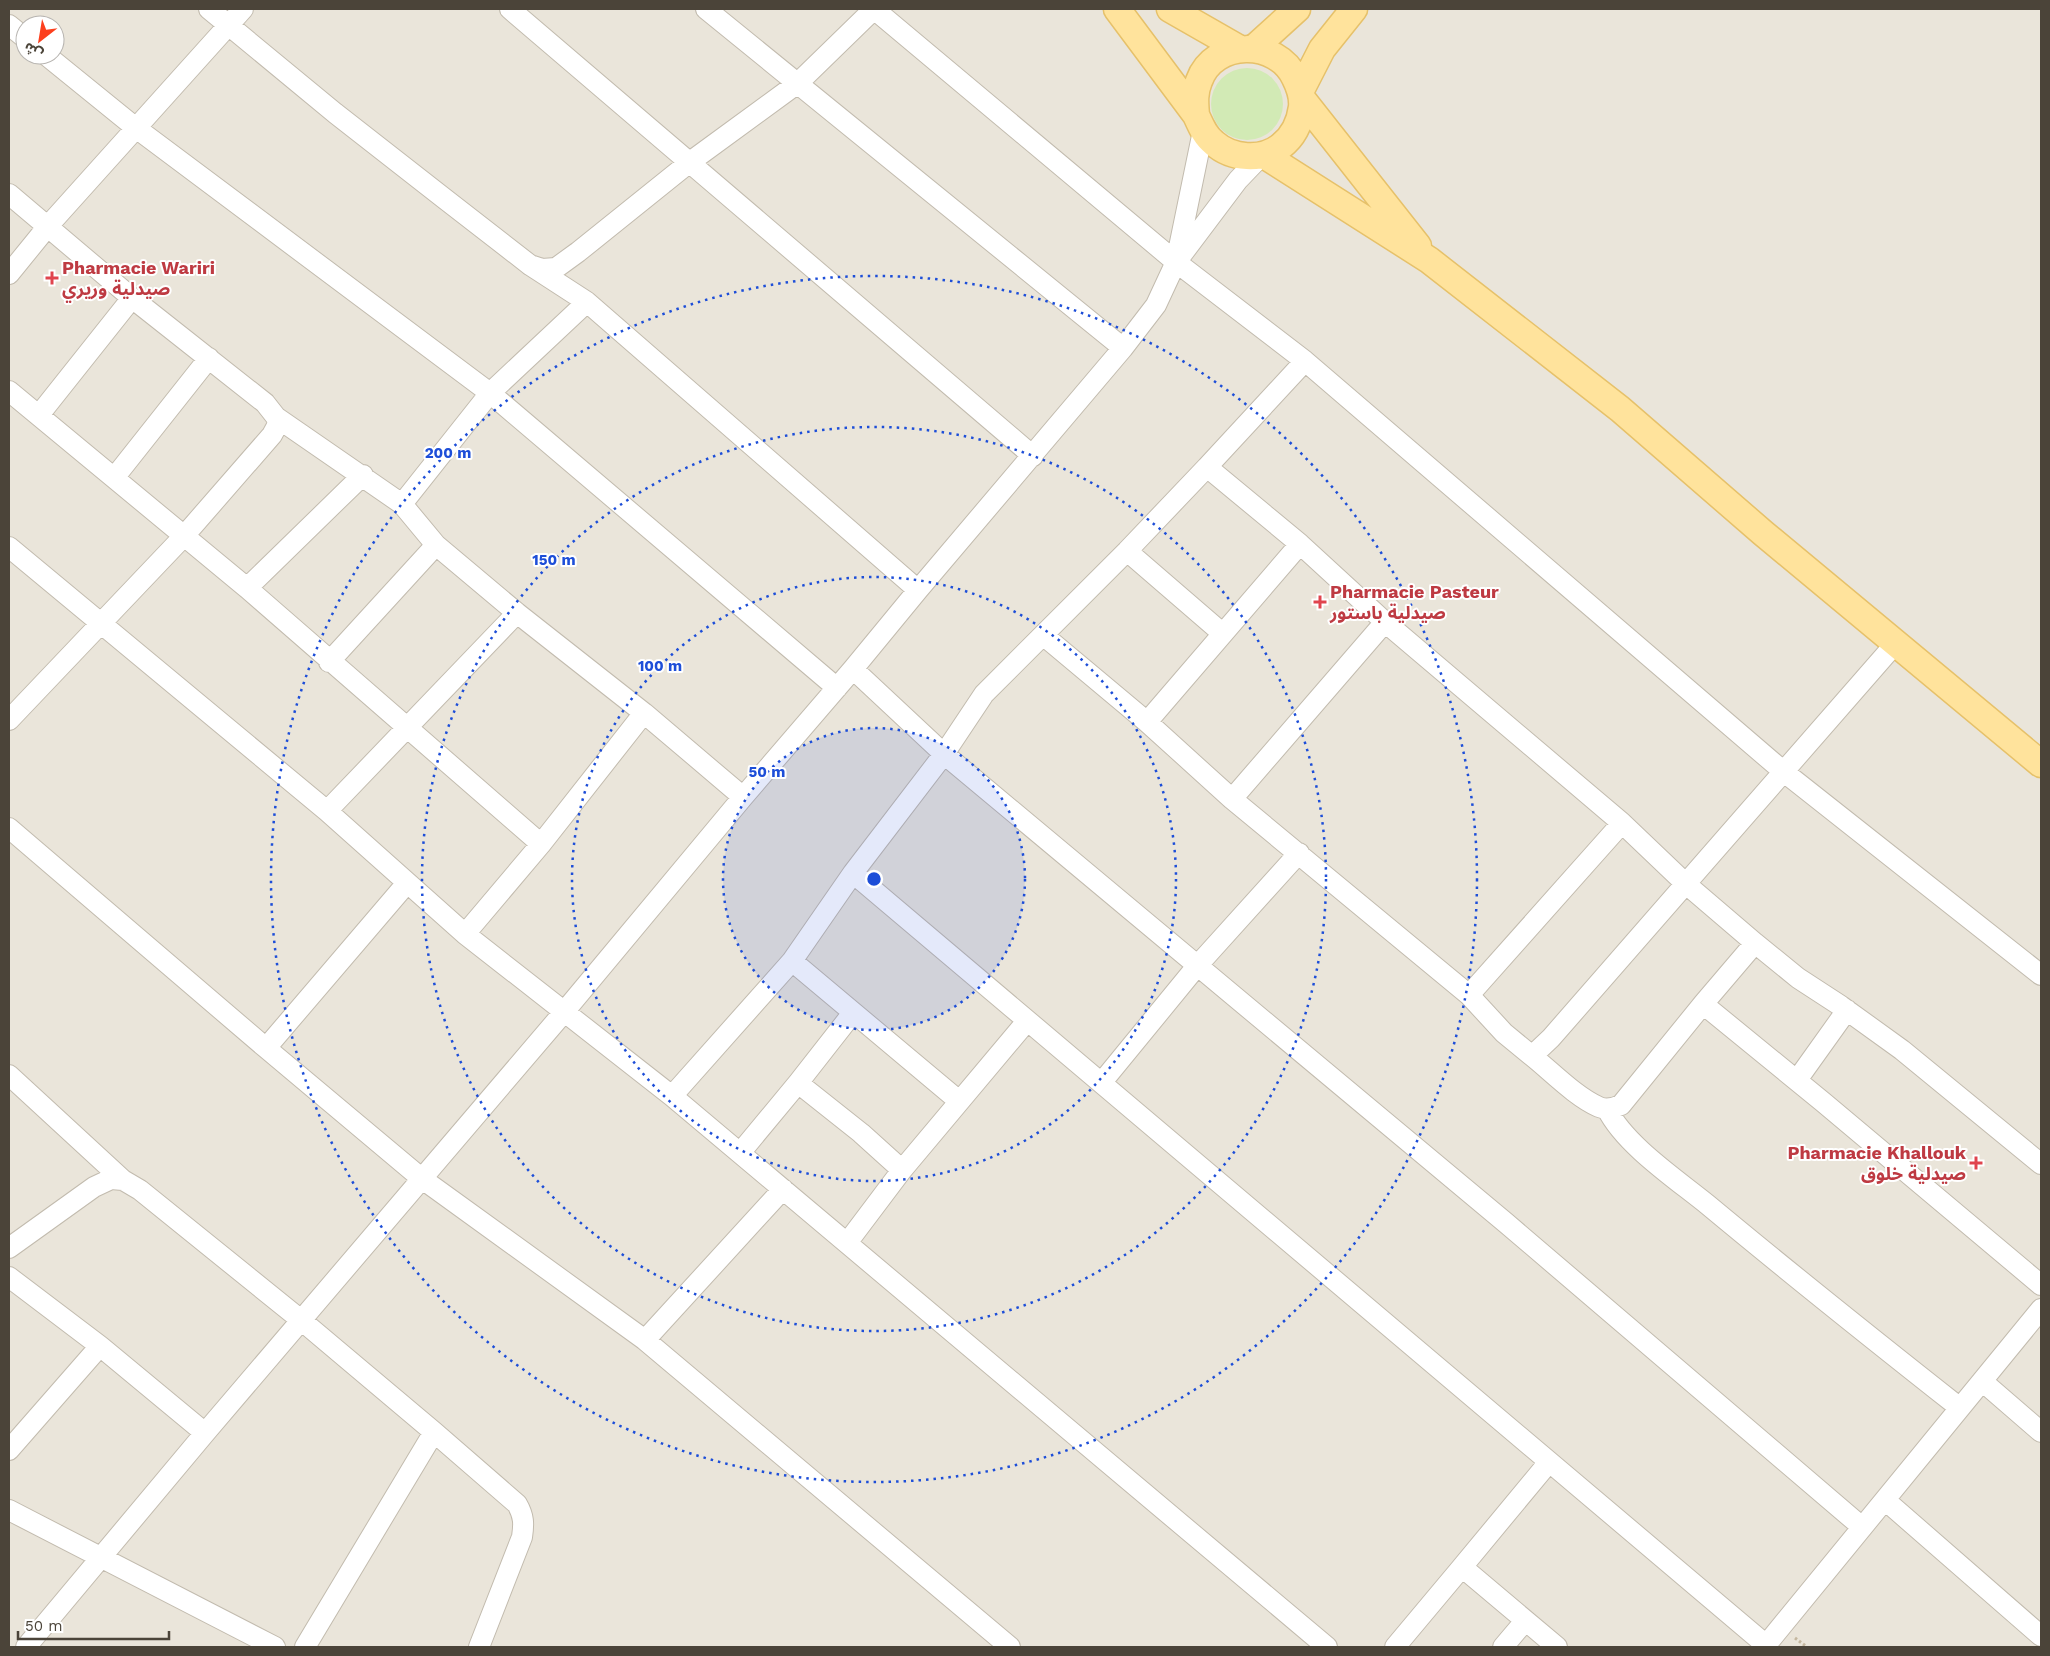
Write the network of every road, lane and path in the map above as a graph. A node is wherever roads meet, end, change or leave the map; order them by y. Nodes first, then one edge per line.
1 (209, 9) edge
2 (244, 9) edge
3 (510, 9) edge
4 (706, 9) edge
5 (1117, 9) edge
6 (1170, 9) edge
7 (1297, 9) edge
8 (1354, 9) edge
9 (228, 26) junction
10 (1247, 49) junction
11 (58, 65) edge
12 (798, 83) junction
13 (1302, 95) junction
14 (1199, 123) junction
15 (136, 128) junction
16 (1262, 155) junction
17 (690, 162) junction
18 (9, 194) edge
19 (48, 226) junction
20 (1429, 260) junction
21 (1176, 262) junction
22 (530, 265) junction
23 (9, 274) edge
24 (132, 298) junction
25 (587, 302) junction
26 (1123, 348) junction
27 (210, 358) junction
28 (1305, 361) junction
29 (9, 391) edge
30 (490, 393) junction
31 (39, 414) junction
32 (276, 417) junction
33 (1033, 456) junction
34 (1207, 467) junction
35 (363, 475) junction
36 (114, 478) junction
37 (402, 504) junction
38 (184, 536) junction
39 (1300, 544) junction
40 (436, 545) junction
41 (9, 547) edge
42 (1127, 551) junction
43 (247, 588) junction
44 (918, 590) junction
45 (517, 613) junction
46 (100, 622) junction
47 (1385, 622) junction
48 (1222, 633) junction
49 (1043, 634) junction
50 (1896, 644) junction
51 (329, 662) junction
52 (853, 669) junction
53 (837, 688) junction
54 (644, 713) junction
55 (9, 720) edge
56 (1147, 722) junction
57 (407, 727) junction
58 (944, 754) junction
59 (2041, 764) edge
60 (1784, 772) junction
61 (743, 797) junction
62 (1232, 799) junction
63 (327, 811) junction
64 (1622, 823) junction
65 (9, 828) edge
66 (541, 844) junction
67 (1299, 853) junction
68 (853, 873) junction
69 (407, 883) junction
70 (1686, 884) junction
71 (465, 934) junction
72 (1755, 943) junction
73 (792, 961) junction
74 (1197, 966) junction
75 (2041, 975) edge
76 (1469, 995) junction
77 (1703, 1004) junction
78 (1848, 1010) junction
79 (564, 1012) junction
80 (852, 1014) junction
81 (1027, 1021) junction
82 (266, 1048) junction
83 (1532, 1056) junction
84 (9, 1075) edge
85 (1797, 1080) junction
86 (798, 1082) junction
87 (1102, 1082) junction
88 (672, 1096) junction
89 (959, 1101) junction
90 (1607, 1109) junction
91 (740, 1153) junction
92 (2041, 1164) edge
93 (902, 1170) junction
94 (421, 1178) junction
95 (123, 1180) junction
96 (783, 1189) junction
97 (847, 1244) junction
98 (9, 1248) edge
99 (9, 1277) edge
100 (2041, 1285) edge
101 (2041, 1309) edge
102 (301, 1320) junction
103 (645, 1340) junction
104 (100, 1346) junction
105 (1982, 1381) junction
106 (1960, 1408) junction
107 (434, 1432) junction
108 (2041, 1432) edge
109 (205, 1433) junction
110 (9, 1450) edge
111 (1549, 1462) junction
112 (1885, 1500) junction
113 (9, 1510) edge
114 (1862, 1527) junction
115 (100, 1558) junction
116 (1462, 1567) junction
117 (1525, 1621) junction
118 (2041, 1636) edge
119 (1765, 1646) edge
120 (26, 1647) edge
121 (275, 1647) edge
122 (305, 1647) edge
123 (479, 1647) edge
124 (1010, 1647) edge
125 (1327, 1647) edge
126 (1396, 1647) edge
127 (1503, 1647) edge
128 (1557, 1647) edge

1 - 9 street
2 - 9 street
3 - 17 street
4 - 12 street
5 - 14 main road
6 - 10 main road
7 - 10 main road
8 - 13 main road
9 - 15 street
9 - 22 street
10 - 13 main road
10 - 14 main road
11 - 15 street
12 - 17 street
12 - 21 street
12 - 26 street
13 - 16 main road
13 - 20 main road
14 - 16 main road
14 - 21 street
15 - 19 street
15 - 30 street
16 - 20 main road
16 - 21 street
17 - 22 street
17 - 33 street
18 - 19 street
19 - 23 street
19 - 24 street
20 - 50 main road
21 - 26 street
21 - 28 street
22 - 25 street
24 - 27 street
24 - 31 street
25 - 30 street
25 - 44 street
26 - 33 street
27 - 32 street
27 - 36 street
28 - 34 street
28 - 60 street
29 - 31 street
30 - 37 street
30 - 53 street
31 - 36 street
32 - 35 street
32 - 38 street
33 - 44 street
34 - 39 street
34 - 42 street
35 - 37 street
35 - 43 street
36 - 38 street
37 - 40 street
38 - 43 street
38 - 46 street
39 - 47 street
39 - 48 street
40 - 45 street
40 - 51 street
41 - 46 street
42 - 48 street
42 - 49 street
43 - 51 street
44 - 52 street
45 - 54 street
45 - 57 street
46 - 55 street
46 - 63 street
47 - 62 street
47 - 64 street
48 - 56 street
49 - 56 street
49 - 58 street
50 - 59 main road
50 - 60 street
51 - 57 street
52 - 53 street
52 - 58 street
53 - 61 street
54 - 61 street
54 - 66 street
56 - 62 street
57 - 63 street
57 - 66 street
58 - 68 street
58 - 74 street
60 - 70 street
60 - 75 street
61 - 79 street
62 - 67 street
63 - 69 street
64 - 70 street
64 - 76 street
65 - 82 street
66 - 71 street
67 - 74 street
67 - 76 street
68 - 73 street
68 - 81 street
69 - 71 street
69 - 82 street
70 - 72 street
70 - 83 street
71 - 79 street
72 - 77 street
72 - 78 street
73 - 80 street
73 - 88 street
74 - 87 street
74 - 114 street
76 - 83 street
77 - 85 street
77 - 90 street
78 - 85 street
78 - 92 street
79 - 88 street
79 - 94 street
80 - 86 street
80 - 89 street
81 - 87 street
81 - 89 street
82 - 94 street
83 - 90 street
84 - 95 street
85 - 100 street
86 - 91 street
86 - 93 street
87 - 111 street
88 - 91 street
89 - 93 street
90 - 106 street
91 - 96 street
93 - 97 street
94 - 102 street
94 - 103 street
95 - 98 street
95 - 102 street
96 - 97 street
96 - 103 street
97 - 125 street
99 - 104 street
101 - 105 street
102 - 107 street
102 - 109 street
103 - 124 street
104 - 109 street
104 - 110 street
105 - 106 street
105 - 108 street
106 - 112 street
107 - 122 street
107 - 123 street
109 - 115 street
111 - 116 street
111 - 119 street
112 - 114 street
112 - 118 street
113 - 115 street
114 - 119 street
115 - 120 street
115 - 121 street
116 - 117 street
116 - 126 street
117 - 127 street
117 - 128 street

